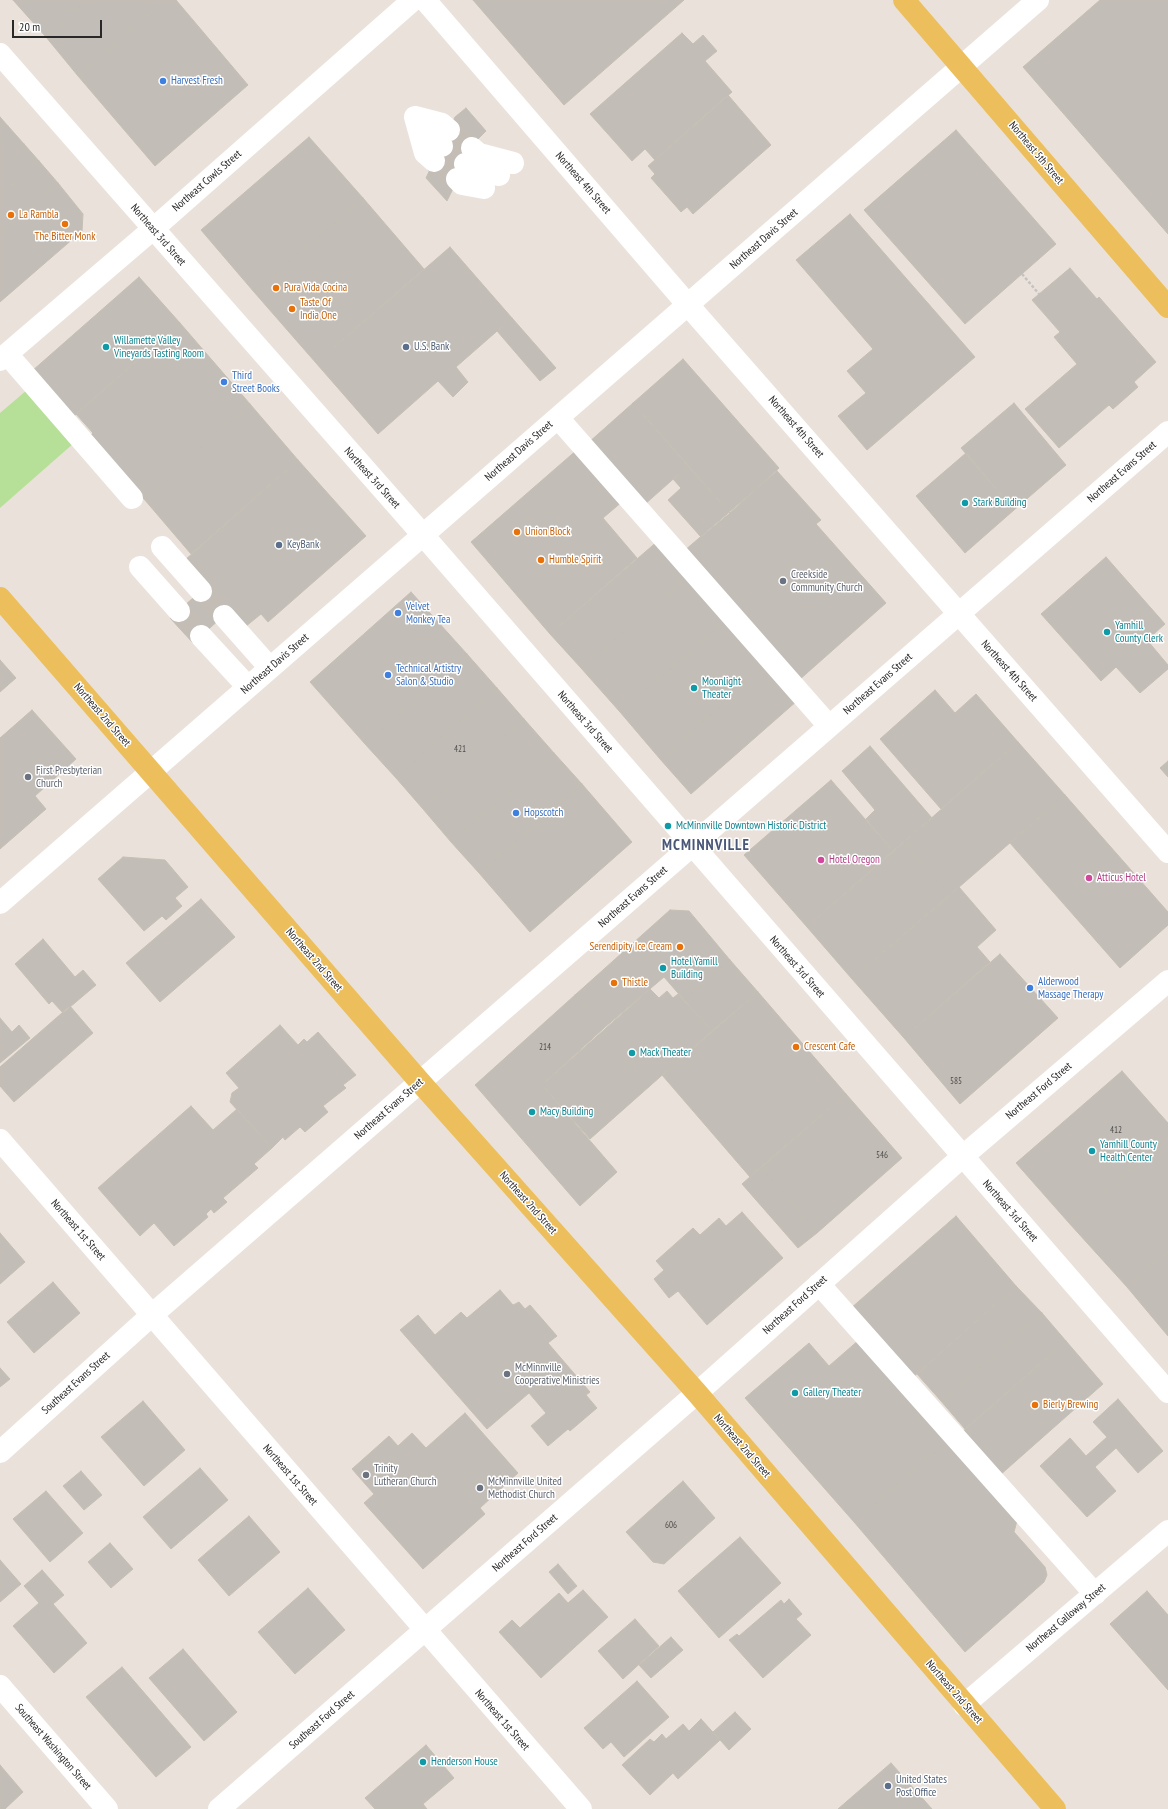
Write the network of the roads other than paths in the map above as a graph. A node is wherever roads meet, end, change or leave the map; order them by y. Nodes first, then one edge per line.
1 (413, 0) edge
2 (425, 0) edge
3 (904, 0) edge
4 (1038, 0) edge
5 (0, 54) edge
6 (962, 66) junction
7 (442, 146) joint
8 (465, 164) tunnel mouth
9 (498, 175) dead end
10 (153, 229) junction
11 (688, 305) junction
12 (1168, 307) edge
13 (4, 357) edge
14 (558, 418) junction
15 (1168, 432) edge
16 (132, 498) dead end
17 (423, 535) junction
18 (151, 557) dead end
19 (0, 598) edge
20 (190, 601) tunnel mouth
21 (958, 614) junction
22 (259, 678) junction
23 (829, 726) junction
24 (151, 771) junction
25 (692, 846) junction
26 (1168, 852) edge
27 (0, 903) edge
28 (1168, 981) edge
29 (420, 1082) junction
30 (0, 1140) edge
31 (962, 1157) junction
32 (819, 1284) junction
33 (153, 1314) junction
34 (1168, 1392) edge
35 (697, 1393) junction
36 (0, 1452) edge
37 (1168, 1531) edge
38 (1094, 1594) junction
39 (425, 1631) junction
40 (0, 1686) edge
41 (964, 1704) junction
42 (107, 1809) edge
43 (219, 1809) edge
44 (581, 1809) edge
45 (1055, 1809) edge

1 - 10 street, Northeast Cowls Street
2 - 11 street, Northeast 4th Street
3 - 6 main road, Northeast 5th Street
4 - 6 street, Northeast Davis Street
5 - 10 street, Northeast 3rd Street
6 - 11 street, Northeast Davis Street
6 - 12 main road, Northeast 5th Street
7 - 7 street
8 - 9 street
10 - 13 street, Northeast Cowls Street
10 - 17 street, Northeast 3rd Street
11 - 14 street, Northeast Davis Street
11 - 21 street, Northeast 4th Street
13 - 16 street
14 - 17 street, Northeast Davis Street
14 - 23 street
15 - 21 street, Northeast Evans Street
17 - 22 street, Northeast Davis Street
17 - 25 street, Northeast 3rd Street
18 - 20 street
19 - 24 main road, Northeast 2nd Street
21 - 23 street, Northeast Evans Street
21 - 26 street, Northeast 4th Street
22 - 22 street
22 - 24 street, Northeast Davis Street
23 - 25 street, Northeast Evans Street
24 - 27 street, Northeast Davis Street
24 - 29 main road, Northeast 2nd Street
25 - 29 street, Northeast Evans Street
25 - 31 street, Northeast 3rd Street
28 - 31 street, Northeast Ford Street
29 - 33 street, Northeast Evans Street
29 - 35 main road, Northeast 2nd Street
30 - 33 street, Northeast 1st Street
31 - 32 street, Northeast Ford Street
31 - 34 street, Northeast 3rd Street
32 - 35 street, Northeast Ford Street
32 - 38 street
33 - 36 street, Southeast Evans Street
33 - 39 street, Northeast 1st Street
35 - 39 street, Northeast Ford Street
35 - 41 main road, Northeast 2nd Street
37 - 38 street, Northeast Galloway Street
38 - 41 street, Northeast Galloway Street
39 - 43 street, Southeast Ford Street
39 - 44 street, Northeast 1st Street
40 - 42 street, Southeast Washington Street
41 - 45 main road, Northeast 2nd Street

